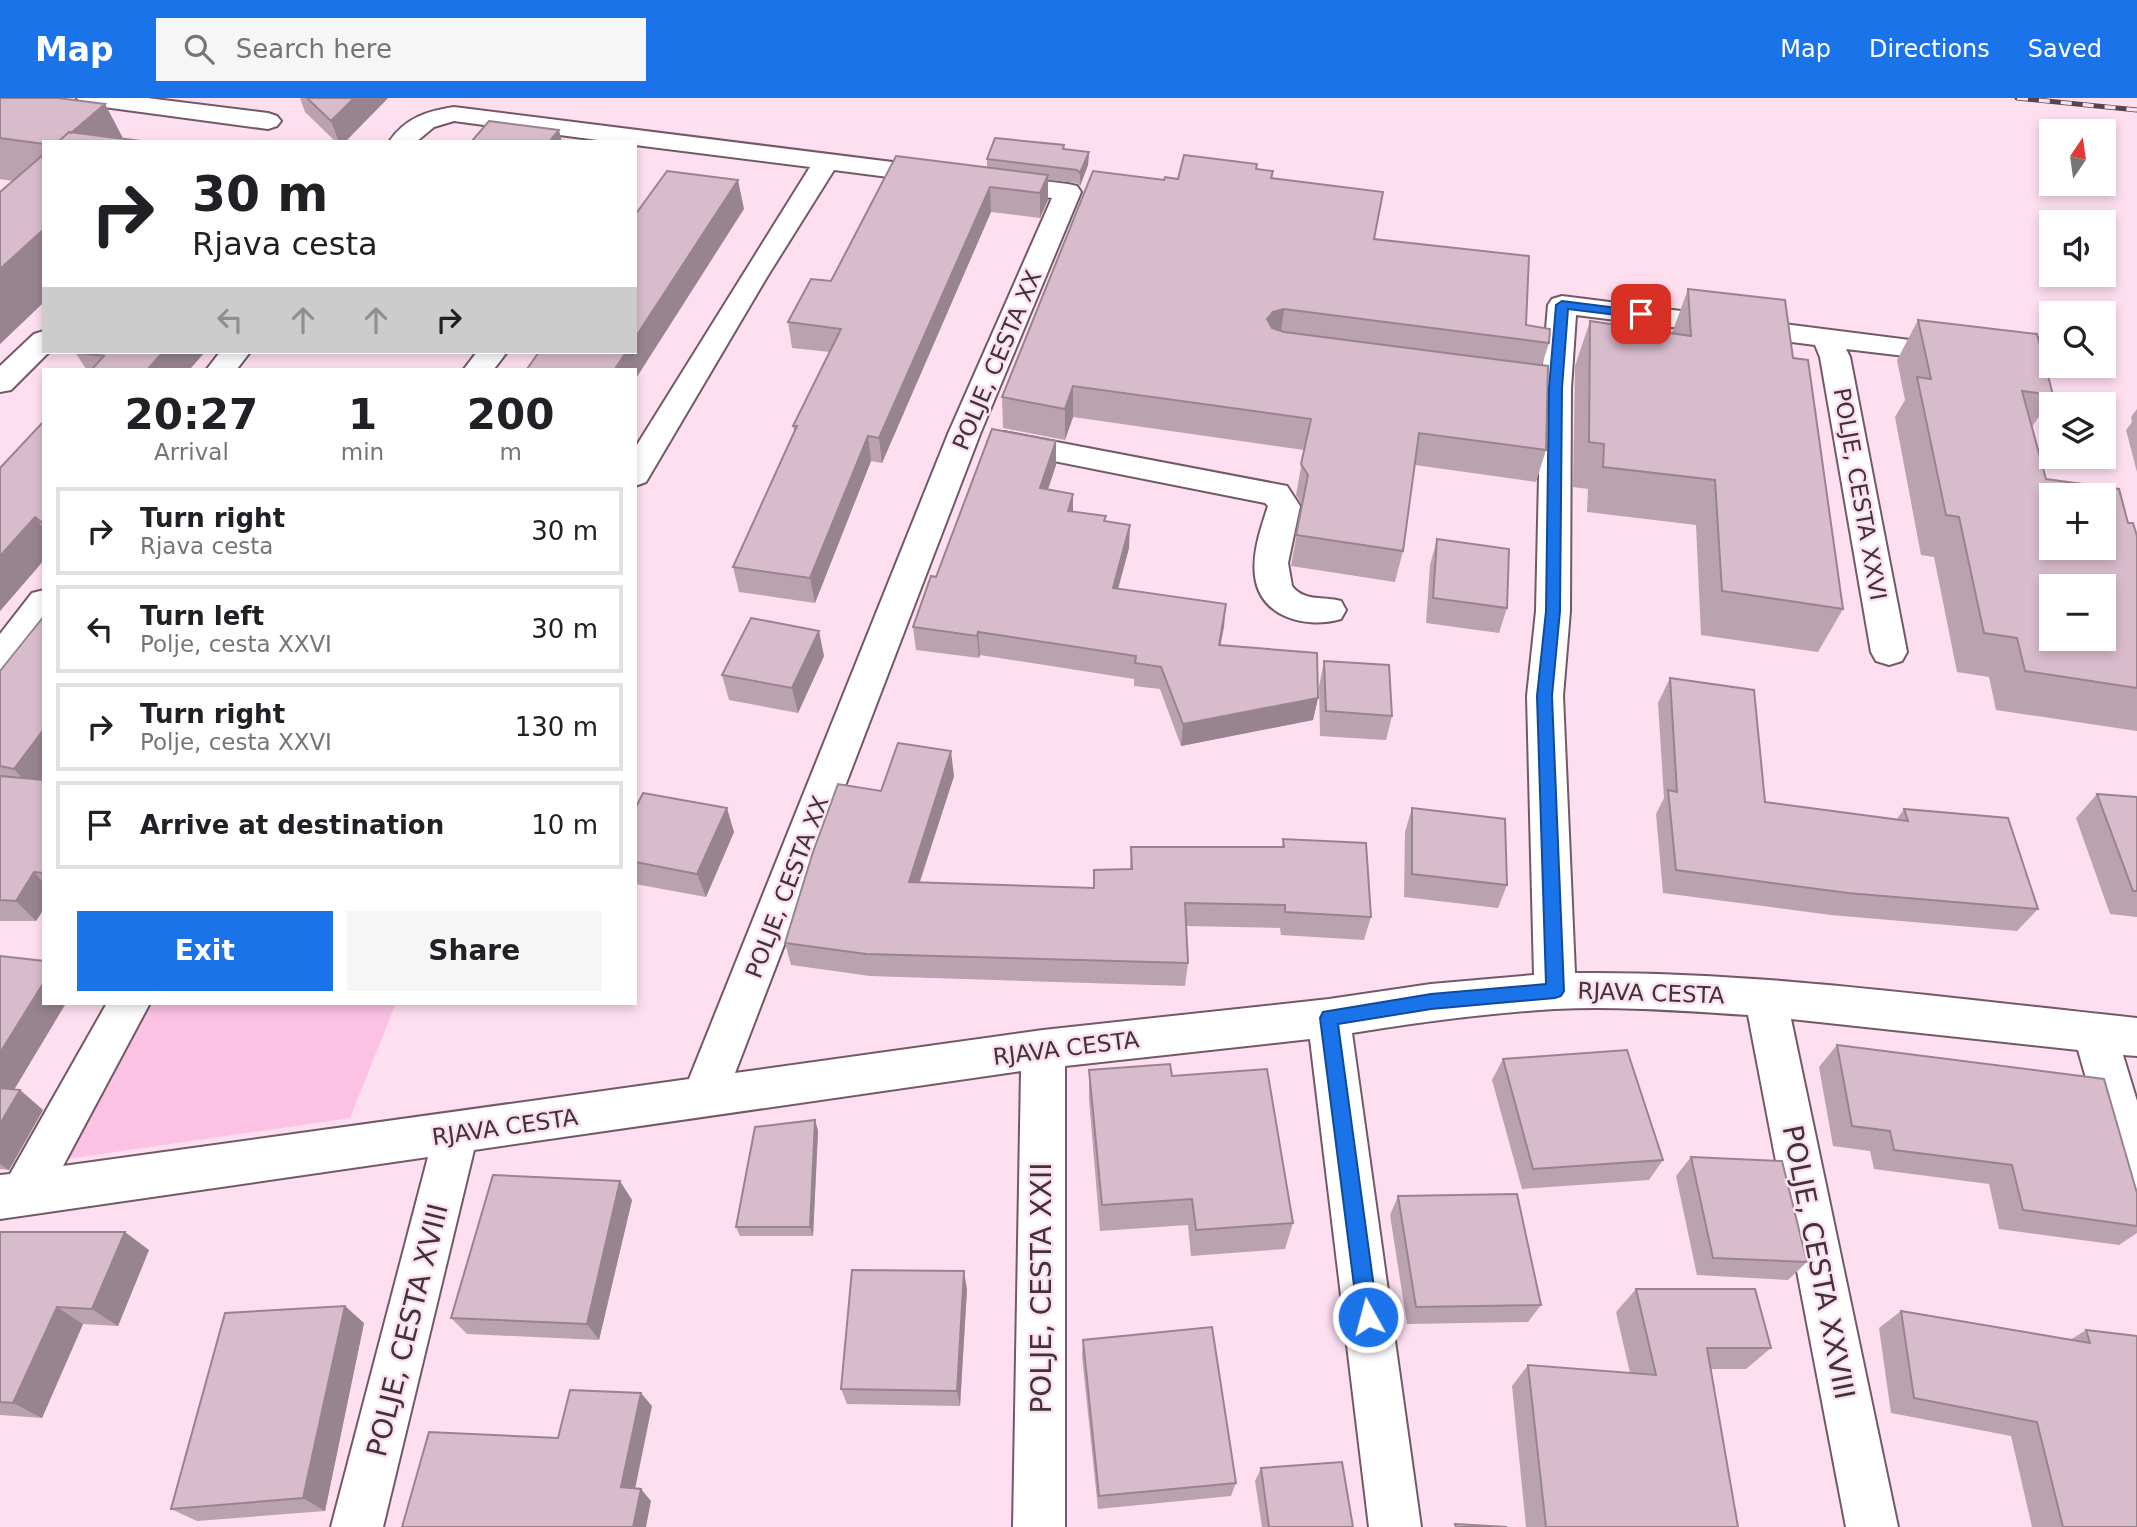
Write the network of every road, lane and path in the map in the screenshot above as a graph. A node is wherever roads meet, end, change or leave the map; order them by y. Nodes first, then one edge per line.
1 (89, 98) edge
2 (248, 140) edge
3 (404, 140) edge
4 (606, 140) edge
5 (641, 146) edge
6 (827, 160) junction
7 (1826, 337) junction
8 (42, 342) edge
9 (233, 354) edge
10 (1964, 354) edge
11 (223, 368) edge
12 (0, 383) edge
13 (964, 434) junction
14 (637, 472) edge
15 (42, 605) edge
16 (1329, 610) dead end
17 (1889, 652) dead end
18 (0, 659) edge
19 (1555, 991) junction
20 (1766, 998) junction
21 (128, 1005) edge
22 (1329, 1018) junction
23 (2116, 1035) edge
24 (1043, 1049) junction
25 (703, 1099) junction
26 (456, 1134) junction
27 (2137, 1176) edge
28 (13, 1194) edge
29 (356, 1527) edge
30 (1039, 1527) edge
31 (1395, 1527) edge
32 (1872, 1527) edge

1 - 2 street
3 - 4 street
5 - 6 street
6 - 13 street, POLJE, CESTA XX
6 - 14 street
7 - 10 street
7 - 17 street, POLJE, CESTA XXVI
7 - 19 street
8 - 12 street
9 - 11 street
13 - 16 street
13 - 25 street, POLJE, CESTA XX
15 - 18 street
19 - 20 street, RJAVA CESTA
19 - 22 street, RJAVA CESTA
20 - 23 street, RJAVA CESTA
20 - 32 street, POLJE, CESTA XXVIII
21 - 28 street
22 - 24 street, RJAVA CESTA
22 - 31 street
23 - 27 street
24 - 25 street, RJAVA CESTA
24 - 30 street, POLJE, CESTA XXII
25 - 26 street, RJAVA CESTA
26 - 28 street, RJAVA CESTA
26 - 29 street, POLJE, CESTA XVIII

